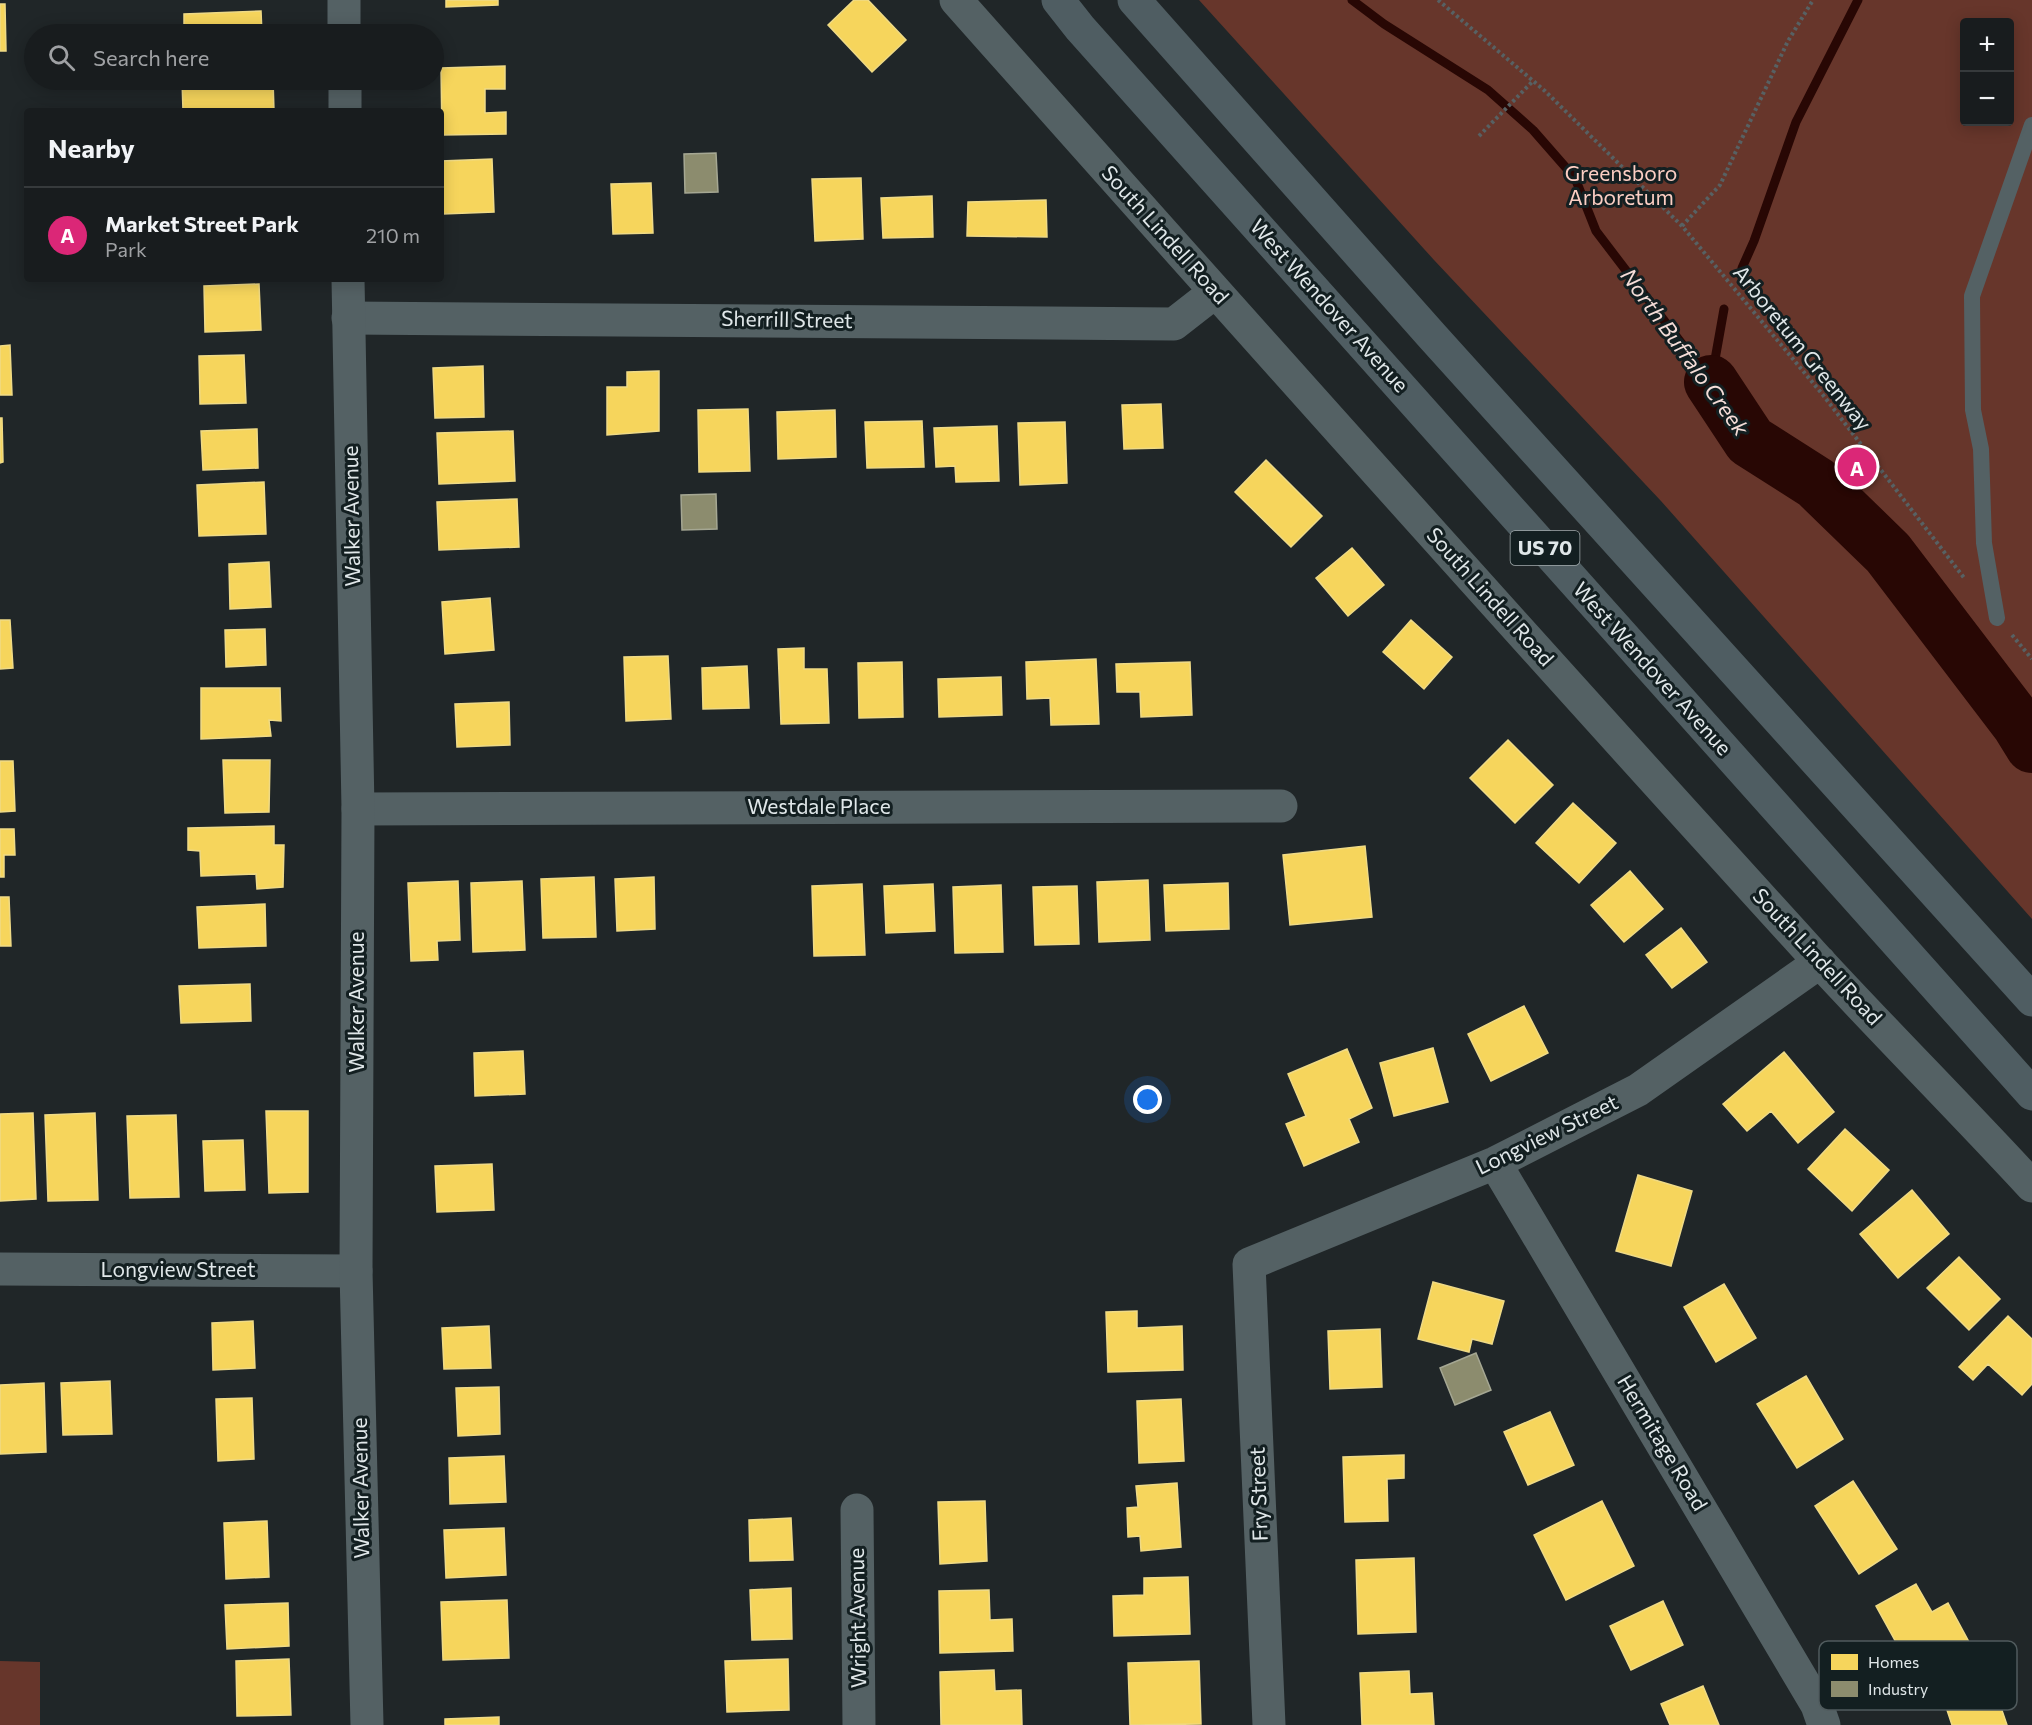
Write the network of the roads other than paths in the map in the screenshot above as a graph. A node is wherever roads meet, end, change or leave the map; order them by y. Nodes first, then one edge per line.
1 (344, 0) edge
2 (956, 0) edge
3 (1058, 0) edge
4 (1134, 0) edge
5 (344, 24) edge
6 (345, 90) edge
7 (345, 108) edge
8 (2032, 125) edge
9 (348, 282) edge
10 (1215, 292) junction
11 (348, 318) junction
12 (1997, 618) road end
13 (1281, 806) dead end
14 (358, 809) junction
15 (1820, 962) junction
16 (2032, 1000) edge
17 (2032, 1094) edge
18 (1496, 1163) junction
19 (2032, 1186) edge
20 (1249, 1264) joint
21 (0, 1269) edge
22 (356, 1271) junction
23 (857, 1510) dead end
24 (368, 1725) edge
25 (859, 1725) edge
26 (1269, 1725) edge
27 (1824, 1725) edge

1 - 5 street
2 - 10 street, South Lindell Road
3 - 17 highway, West Wendover Avenue / US 70
4 - 16 highway, US 70
6 - 7 street
8 - 12 lane
9 - 11 street, Walker Avenue
10 - 11 street, Sherrill Street
10 - 15 street, South Lindell Road
11 - 14 street, Walker Avenue
13 - 14 street, Westdale Place
14 - 22 street, Walker Avenue
15 - 18 street, Longview Street
15 - 19 street, South Lindell Road
18 - 20 street, Longview Street
18 - 27 street, Hermitage Road
20 - 26 street, Fry Street
21 - 22 street, Longview Street
22 - 24 street, Walker Avenue
23 - 25 street, Wright Avenue

